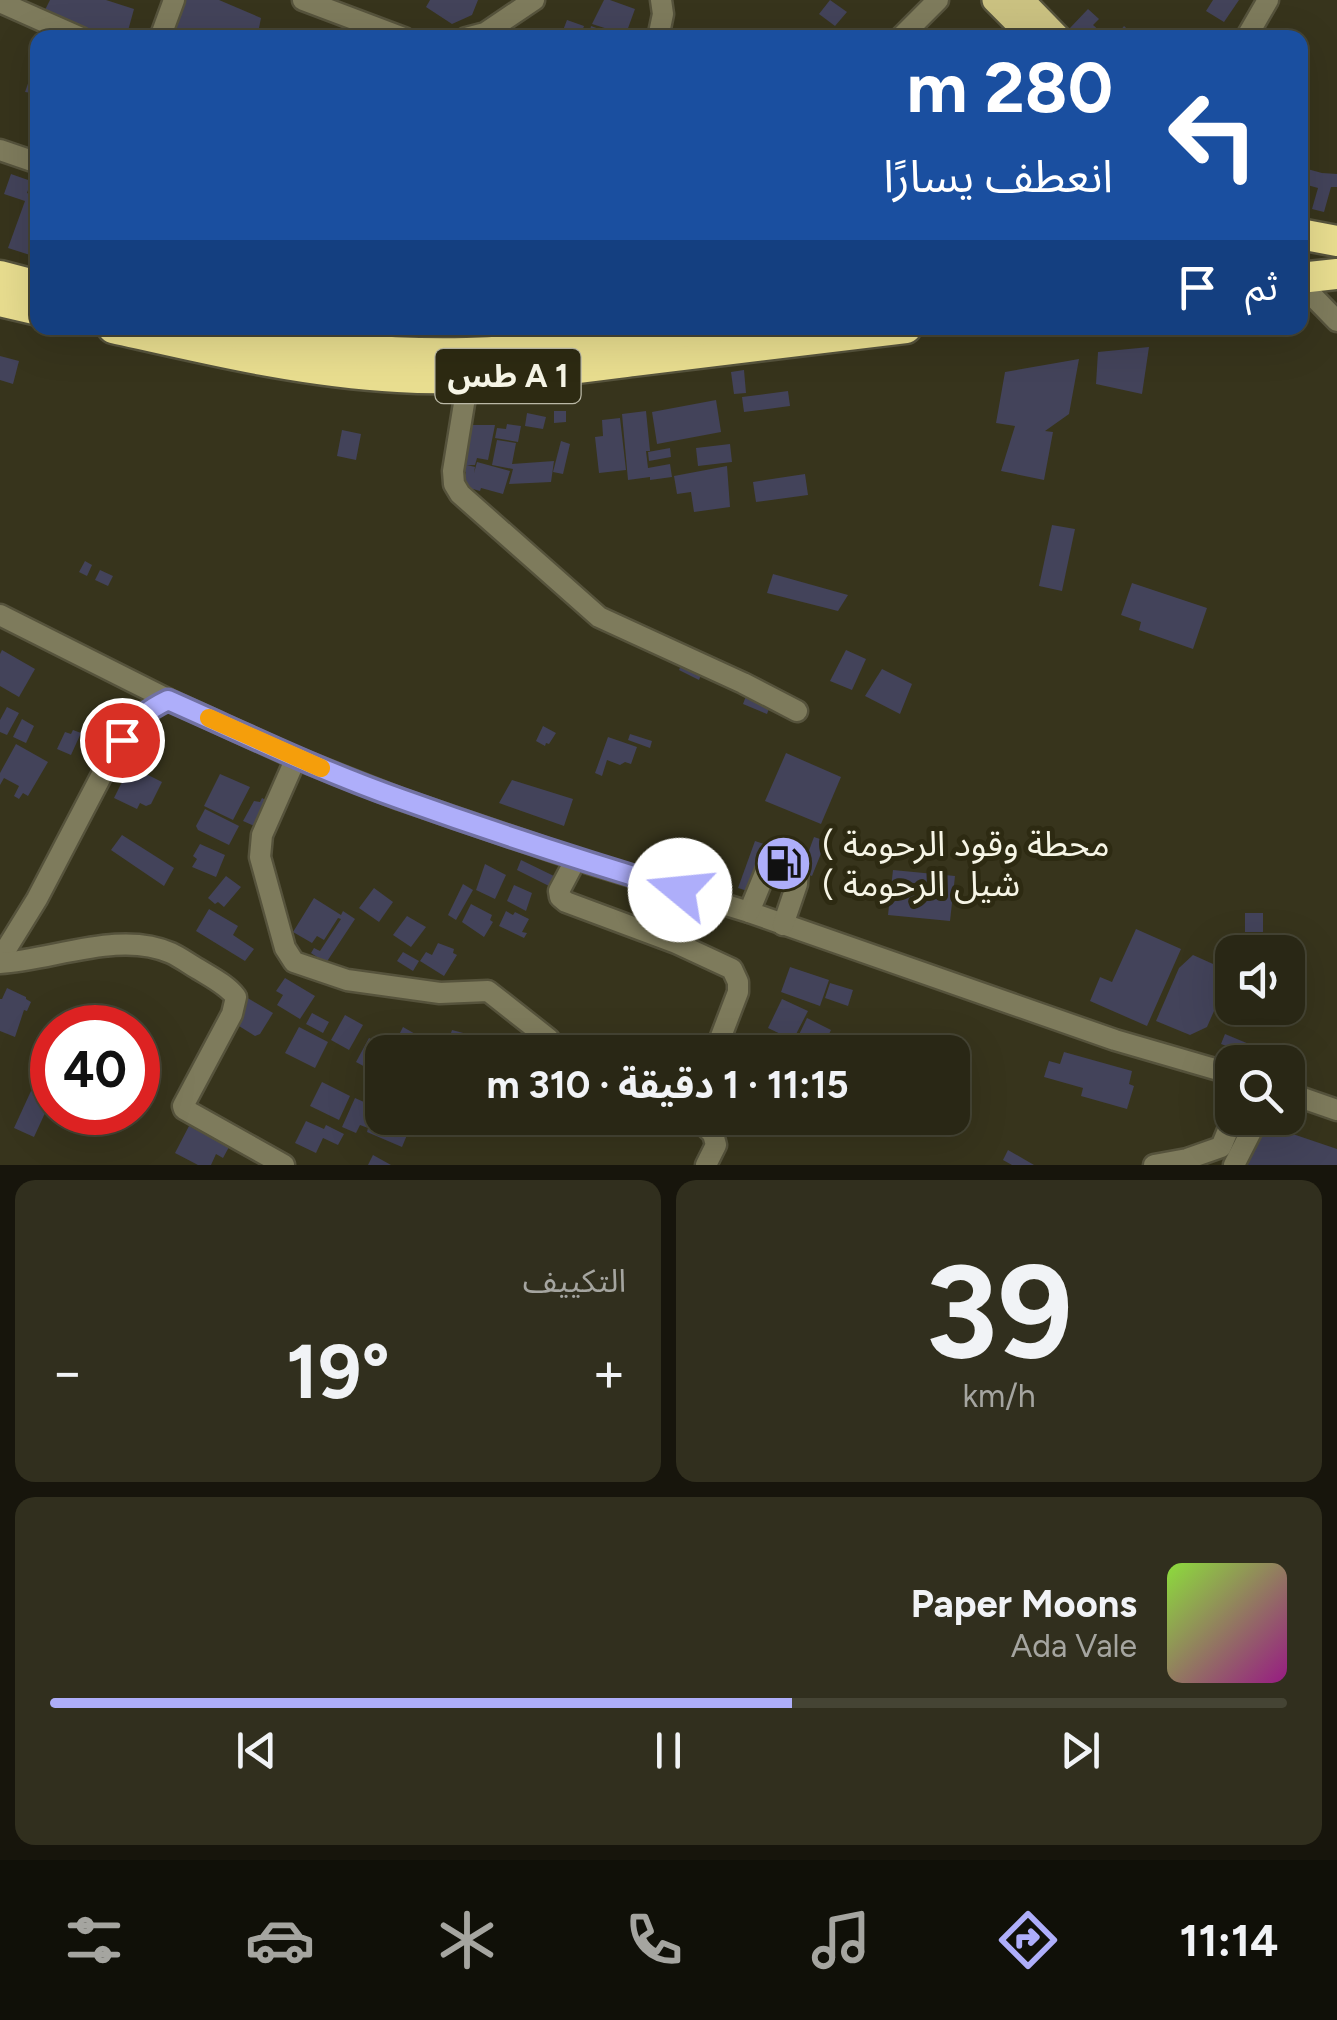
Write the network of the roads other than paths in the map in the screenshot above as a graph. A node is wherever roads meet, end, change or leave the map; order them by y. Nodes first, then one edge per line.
1 (174, 0) edge
2 (303, 0) edge
3 (534, 0) edge
4 (662, 0) edge
5 (938, 0) edge
6 (995, 0) edge
7 (1021, 0) edge
8 (1268, 0) edge
9 (0, 2) edge
10 (63, 30) edge
11 (163, 30) edge
12 (383, 30) edge
13 (488, 30) edge
14 (660, 30) edge
15 (908, 30) edge
16 (1024, 30) edge
17 (1050, 30) edge
18 (1251, 30) edge
19 (0, 150) edge
20 (30, 161) edge
21 (1308, 236) edge
22 (1337, 241) edge
23 (1319, 273) edge
24 (0, 276) edge
25 (30, 284) edge
26 (0, 301) edge
27 (30, 308) edge
28 (1337, 322) edge
29 (142, 335) edge
30 (304, 335) edge
31 (590, 335) edge
32 (849, 335) edge
33 (373, 339) edge
34 (521, 339) edge
35 (468, 379) junction
36 (0, 615) edge
37 (168, 700) junction
38 (798, 711) dead end
39 (296, 758) junction
40 (576, 859) junction
41 (749, 912) junction
42 (783, 925) junction
43 (0, 961) edge
44 (545, 1035) edge
45 (722, 1035) edge
46 (1215, 1069) edge
47 (1305, 1099) edge
48 (1337, 1110) edge
49 (712, 1135) edge
50 (1225, 1135) edge
51 (1249, 1135) edge
52 (284, 1165) edge
53 (706, 1165) edge
54 (1154, 1165) edge
55 (1234, 1165) edge

1 - 11 street
2 - 12 street
3 - 13 street
4 - 14 street
5 - 15 street
6 - 16 main road
7 - 17 main road
8 - 18 street
9 - 10 street
19 - 20 street
21 - 22 highway
23 - 28 street
24 - 25 highway
26 - 27 highway
29 - 35 highway, طس A 1
30 - 33 highway, طس A 1
31 - 34 highway, طس A 1
32 - 35 highway, طس A 1
33 - 34 highway, طس A 1
35 - 38 street
36 - 37 street
37 - 39 street
37 - 43 street
39 - 40 street
39 - 44 street
40 - 41 street
40 - 45 street
41 - 42 street
41 - 42 street
42 - 46 street
43 - 52 street
47 - 48 street
49 - 53 street
50 - 54 street
51 - 55 street

